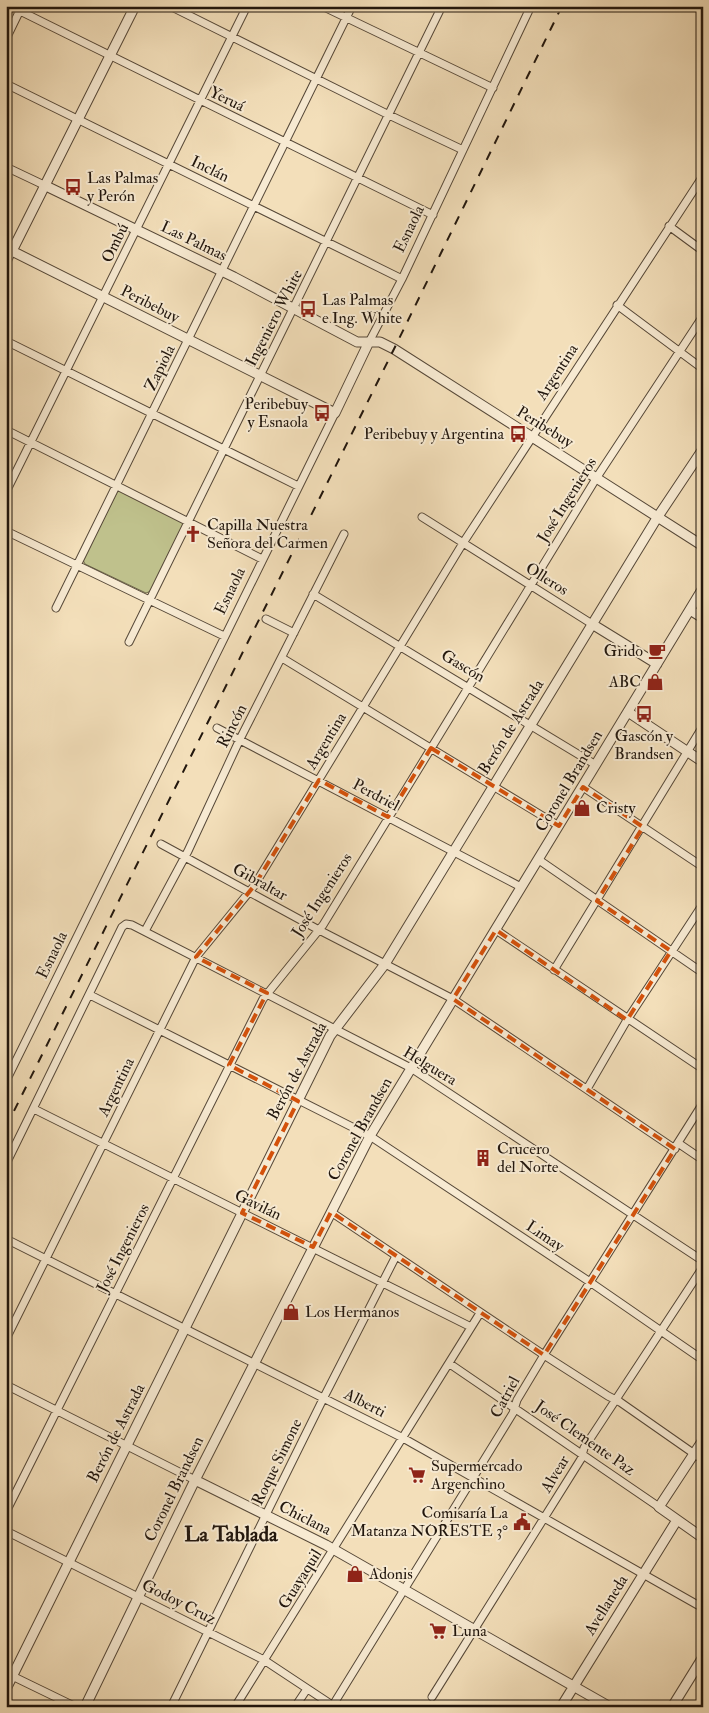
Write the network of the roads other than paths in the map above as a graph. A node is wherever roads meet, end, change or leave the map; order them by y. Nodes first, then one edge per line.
1 (10, 6) edge
2 (135, 6) edge
3 (170, 6) edge
4 (247, 6) edge
5 (322, 6) edge
6 (352, 6) edge
7 (442, 6) edge
8 (531, 6) edge
9 (21, 9) edge
10 (346, 18) junction
11 (232, 36) junction
12 (6, 39) edge
13 (419, 52) junction
14 (110, 56) junction
15 (318, 79) junction
16 (6, 84) edge
17 (493, 88) junction
18 (201, 101) junction
19 (389, 116) junction
20 (78, 120) junction
21 (286, 143) junction
22 (463, 150) junction
23 (169, 164) junction
24 (6, 167) edge
25 (703, 176) edge
26 (358, 179) junction
27 (46, 186) junction
28 (255, 207) junction
29 (432, 216) junction
30 (669, 226) junction
31 (136, 230) junction
32 (327, 242) junction
33 (9, 250) edge
34 (703, 251) edge
35 (6, 264) edge
36 (223, 272) junction
37 (402, 279) junction
38 (104, 298) junction
39 (618, 305) junction
40 (294, 308) junction
41 (703, 316) edge
42 (6, 340) edge
43 (189, 340) junction
44 (368, 344) junction
45 (679, 351) junction
46 (703, 369) edge
47 (66, 371) junction
48 (260, 376) junction
49 (335, 413) junction
50 (152, 414) junction
51 (6, 430) edge
52 (531, 436) junction
53 (31, 442) junction
54 (223, 449) junction
55 (703, 449) edge
56 (597, 477) junction
57 (117, 484) junction
58 (298, 486) junction
59 (6, 492) edge
60 (422, 517) dead end
61 (657, 518) junction
62 (188, 520) junction
63 (6, 531) edge
64 (344, 534) dead end
65 (463, 543) junction
66 (703, 546) edge
67 (262, 559) junction
68 (77, 565) junction
69 (530, 586) junction
70 (703, 588) edge
71 (313, 594) junction
72 (150, 599) junction
73 (56, 608) dead end
74 (690, 610) junction
75 (703, 618) edge
76 (266, 619) dead end
77 (592, 624) junction
78 (294, 633) junction
79 (224, 636) junction
80 (129, 642) dead end
81 (400, 646) junction
82 (282, 658) junction
83 (657, 664) junction
84 (468, 686) junction
85 (362, 707) junction
86 (628, 712) junction
87 (530, 725) junction
88 (703, 726) edge
89 (217, 728) dead end
90 (240, 739) junction
91 (431, 748) junction
92 (687, 752) junction
93 (703, 762) edge
94 (596, 765) junction
95 (319, 780) junction
96 (492, 786) junction
97 (583, 787) junction
98 (388, 817) junction
99 (559, 826) junction
100 (642, 827) junction
101 (161, 844) dead end
102 (453, 851) junction
103 (184, 857) junction
104 (539, 860) junction
105 (703, 867) edge
106 (521, 887) junction
107 (250, 892) junction
108 (597, 902) junction
109 (703, 904) edge
110 (319, 930) junction
111 (496, 930) junction
112 (145, 931) junction
113 (671, 951) junction
114 (196, 957) junction
115 (385, 964) junction
116 (554, 970) junction
117 (703, 973) edge
118 (267, 993) junction
119 (90, 995) junction
120 (453, 999) junction
121 (627, 1020) junction
122 (160, 1030) junction
123 (334, 1030) junction
124 (229, 1065) junction
125 (411, 1068) junction
126 (703, 1069) edge
127 (6, 1081) edge
128 (587, 1089) junction
129 (298, 1101) junction
130 (703, 1103) edge
131 (34, 1109) junction
132 (370, 1136) junction
133 (103, 1145) junction
134 (676, 1146) junction
135 (703, 1160) edge
136 (6, 1164) edge
137 (172, 1180) junction
138 (331, 1212) junction
139 (242, 1213) junction
140 (634, 1214) junction
141 (6, 1240) edge
142 (314, 1247) junction
143 (396, 1256) junction
144 (46, 1259) junction
145 (703, 1261) edge
146 (703, 1267) edge
147 (590, 1282) junction
148 (382, 1284) junction
149 (116, 1293) junction
150 (480, 1313) junction
151 (186, 1328) junction
152 (471, 1328) junction
153 (660, 1331) junction
154 (6, 1339) edge
155 (544, 1355) junction
156 (703, 1360) edge
157 (255, 1363) junction
158 (450, 1364) junction
159 (6, 1385) edge
160 (324, 1397) junction
161 (615, 1399) junction
162 (515, 1407) junction
163 (58, 1411) junction
164 (403, 1438) junction
165 (703, 1440) edge
166 (127, 1445) junction
167 (582, 1454) junction
168 (694, 1454) junction
169 (703, 1460) edge
170 (474, 1478) junction
171 (195, 1480) junction
172 (658, 1507) junction
173 (6, 1512) edge
174 (266, 1516) junction
175 (545, 1518) junction
176 (677, 1520) junction
177 (6, 1531) edge
178 (703, 1538) edge
179 (335, 1550) junction
180 (69, 1562) junction
181 (643, 1574) junction
182 (404, 1590) junction
183 (139, 1597) junction
184 (703, 1608) edge
185 (475, 1629) junction
186 (208, 1632) junction
187 (703, 1657) edge
188 (264, 1660) junction
189 (9, 1674) edge
190 (574, 1686) junction
191 (6, 1688) edge
192 (307, 1689) junction
193 (432, 1697) dead end
194 (334, 1706) edge
195 (76, 1707) edge
196 (85, 1707) edge
197 (171, 1707) edge
198 (235, 1707) edge
199 (296, 1707) edge
200 (561, 1707) edge
201 (610, 1707) edge
202 (672, 1707) edge

1 - 9 street, Yeruá
2 - 14 street
3 - 11 street
4 - 11 street, Ombú
5 - 10 street
6 - 10 street, Zapiola
7 - 13 street, Ingeniero White
8 - 17 street, Esnaola
9 - 12 street
9 - 14 street, Yeruá
10 - 13 street
10 - 15 street, Zapiola
11 - 15 street
11 - 18 street, Ombú
13 - 17 street
13 - 19 street, Ingeniero White
14 - 18 street, Yeruá
14 - 20 street
15 - 19 street
15 - 21 street, Zapiola
16 - 20 street, Inclán
17 - 22 street, Esnaola
18 - 21 street, Yeruá
18 - 23 street, Ombú
19 - 22 street
19 - 26 street, Ingeniero White
20 - 23 street, Inclán
20 - 27 street
21 - 26 street, Yeruá
21 - 28 street, Zapiola
22 - 29 street, Esnaola
23 - 28 street, Inclán
23 - 31 street, Ombú
24 - 27 street, Las Palmas
25 - 30 street, Argentina
26 - 29 street, Yeruá
26 - 32 street, Ingeniero White
27 - 31 street, Las Palmas
27 - 33 street
28 - 32 street, Inclán
28 - 36 street, Zapiola
29 - 37 street, Esnaola
30 - 34 street
30 - 39 street, Argentina
31 - 36 street, Las Palmas
31 - 38 street, Ombú
32 - 37 street, Inclán
32 - 40 street, Ingeniero White
33 - 35 street
33 - 38 street, Peribebuy
36 - 40 street, Las Palmas
36 - 43 street, Zapiola
37 - 44 street, Esnaola
38 - 43 street, Peribebuy
38 - 47 street, Ombú
39 - 45 street
39 - 52 street, Argentina
40 - 44 street, Las Palmas
40 - 48 street, Ingeniero White
41 - 45 street, José Ingenieros
42 - 47 street
43 - 48 street, Peribebuy
43 - 50 street, Zapiola
44 - 49 street, Esnaola
44 - 52 street, Peribebuy
45 - 46 street
45 - 56 street, José Ingenieros
47 - 50 street
47 - 53 street, Ombú
48 - 49 street, Peribebuy
48 - 54 street, Ingeniero White
49 - 58 street, Esnaola
50 - 54 street
50 - 57 street, Zapiola
51 - 53 street
52 - 56 street, Peribebuy
52 - 65 street, Argentina
53 - 57 street
53 - 59 street, Ombú
54 - 58 street
54 - 62 street, Ingeniero White
55 - 61 street, Berón de Astrada
56 - 61 street, Peribebuy
56 - 69 street, José Ingenieros
57 - 62 street
57 - 68 street, Zapiola
58 - 67 street, Esnaola
60 - 65 street, Olleros
61 - 66 street, Peribebuy
61 - 77 street, Berón de Astrada
62 - 67 street
62 - 72 street, Ingeniero White
63 - 68 street
64 - 71 street, Rincón
65 - 69 street, Olleros
65 - 81 street, Argentina
67 - 79 street, Esnaola
68 - 72 street
68 - 73 street, Zapiola
69 - 77 street, Olleros
69 - 84 street, José Ingenieros
70 - 74 street, Coronel Brandsen
71 - 78 street, Rincón
71 - 81 street, Gascón
72 - 79 street
72 - 80 street, Ingeniero White
74 - 75 street
74 - 83 street, Coronel Brandsen
76 - 78 street
77 - 83 street, Olleros
77 - 87 street, Berón de Astrada
78 - 82 street, Rincón
79 - 127 street, Esnaola
81 - 84 street, Gascón
81 - 85 street, Argentina
82 - 85 street
82 - 90 street, Rincón
83 - 86 street, Coronel Brandsen
84 - 87 street, Gascón
84 - 91 street, José Ingenieros
85 - 91 street
85 - 95 street, Argentina
86 - 92 street
86 - 94 street, Coronel Brandsen
87 - 94 street, Gascón
87 - 96 street, Berón de Astrada
88 - 92 street
89 - 90 street, Perdriel
90 - 95 street, Perdriel
90 - 103 street, Rincón
91 - 96 street
91 - 98 street, José Ingenieros
92 - 93 street
92 - 100 street
94 - 97 street, Coronel Brandsen
95 - 98 street, Perdriel
95 - 107 street, Argentina
96 - 99 street
96 - 102 street, Berón de Astrada
97 - 99 street, Coronel Brandsen
97 - 100 street
98 - 102 street, Perdriel
98 - 110 street, José Ingenieros
99 - 104 street, Coronel Brandsen
100 - 105 street
100 - 108 street
101 - 103 street, Gibraltar
102 - 106 street, Perdriel
102 - 115 street, Berón de Astrada
103 - 107 street, Gibraltar
103 - 112 street, Rincón
104 - 106 street, Coronel Brandsen
104 - 108 street
106 - 111 street, Coronel Brandsen
107 - 110 street, Gibraltar
107 - 114 street, Argentina
108 - 113 street
108 - 116 street
109 - 113 street
110 - 115 street, Gibraltar
110 - 118 street, José Ingenieros
111 - 116 street
111 - 120 street, Coronel Brandsen
112 - 114 street, Helguera
112 - 119 street, Helguera
113 - 117 street
113 - 121 street
114 - 118 street, Helguera
114 - 122 street, Argentina
115 - 120 street, Gibraltar
115 - 123 street, Berón de Astrada
116 - 121 street
118 - 123 street, Helguera
118 - 124 street, José Ingenieros
119 - 122 street, Limay
119 - 131 street
120 - 125 street, Coronel Brandsen
120 - 128 street, Gibraltar
121 - 126 street
121 - 128 street
122 - 124 street, Limay
122 - 133 street, Argentina
123 - 125 street, Helguera
123 - 129 street, Berón de Astrada
124 - 129 street, Limay
124 - 137 street, José Ingenieros
125 - 132 street, Coronel Brandsen
125 - 140 street, Helguera
128 - 134 street, Gibraltar
129 - 132 street, Limay
129 - 139 street, Berón de Astrada
130 - 134 street, Catriel
131 - 133 street, Gavilán
131 - 136 street
132 - 138 street, Coronel Brandsen
132 - 147 street, Limay
133 - 137 street, Gavilán
133 - 144 street, Argentina
134 - 135 street, Gibraltar
134 - 140 street, Catriel
137 - 139 street, Gavilán
137 - 149 street, José Ingenieros
138 - 142 street, Coronel Brandsen
138 - 143 street
139 - 142 street, Gavilán
139 - 151 street, Berón de Astrada
140 - 145 street, Helguera
140 - 147 street, Catriel
141 - 144 street, Alberti
142 - 148 street, Gavilán
142 - 157 street, Coronel Brandsen
143 - 148 street, Roque Simone
143 - 150 street
144 - 149 street, Alberti
144 - 154 street, Argentina
146 - 153 street, Alvear
147 - 153 street, Limay
147 - 155 street, Catriel
148 - 152 street, Gavilán
148 - 160 street, Roque Simone
149 - 151 street, Alberti
149 - 163 street, José Ingenieros
150 - 152 street, Guayaquil
150 - 155 street
151 - 157 street, Alberti
151 - 166 street, Berón de Astrada
152 - 158 street, Guayaquil
153 - 156 street, Limay
153 - 161 street, Alvear
155 - 161 street
155 - 162 street, Catriel
157 - 160 street, Alberti
157 - 171 street, Coronel Brandsen
158 - 162 street, José Clemente Paz
158 - 164 street, Guayaquil
159 - 163 street, Chiclana
160 - 164 street, Alberti
160 - 174 street, Roque Simone
161 - 167 street, Alvear
161 - 168 street
162 - 167 street, José Clemente Paz
162 - 170 street, Catriel
163 - 166 street, Chiclana
163 - 173 street, José Ingenieros
164 - 170 street, Alberti
164 - 179 street, Guayaquil
165 - 168 street
166 - 171 street, Chiclana
166 - 180 street, Berón de Astrada
167 - 172 street, José Clemente Paz
167 - 175 street, Alvear
168 - 169 street
168 - 172 street
170 - 175 street, Alberti
170 - 182 street, Catriel
171 - 174 street, Chiclana
171 - 183 street, Coronel Brandsen
172 - 176 street, José Clemente Paz
174 - 179 street, Chiclana
174 - 186 street, Roque Simone
175 - 181 street, Alberti
175 - 185 street, Alvear
176 - 178 street, José Clemente Paz
176 - 181 street, Avellaneda
177 - 180 street, Godoy Cruz
179 - 182 street, Chiclana
179 - 188 street, Guayaquil
180 - 183 street, Godoy Cruz
180 - 189 street, Berón de Astrada
181 - 184 street, Alberti
181 - 190 street, Avellaneda
182 - 185 street, Chiclana
182 - 194 street, Catriel
183 - 186 street, Godoy Cruz
183 - 196 street, Coronel Brandsen
185 - 190 street, Chiclana
185 - 193 street, Alvear
186 - 188 street, Godoy Cruz
186 - 197 street, Roque Simone
187 - 202 street
188 - 192 street, Godoy Cruz
188 - 198 street, Guayaquil
189 - 191 street, Berón de Astrada
189 - 195 street
190 - 200 street, Avellaneda
190 - 201 street, Chiclana
192 - 194 street, Godoy Cruz
192 - 199 street

